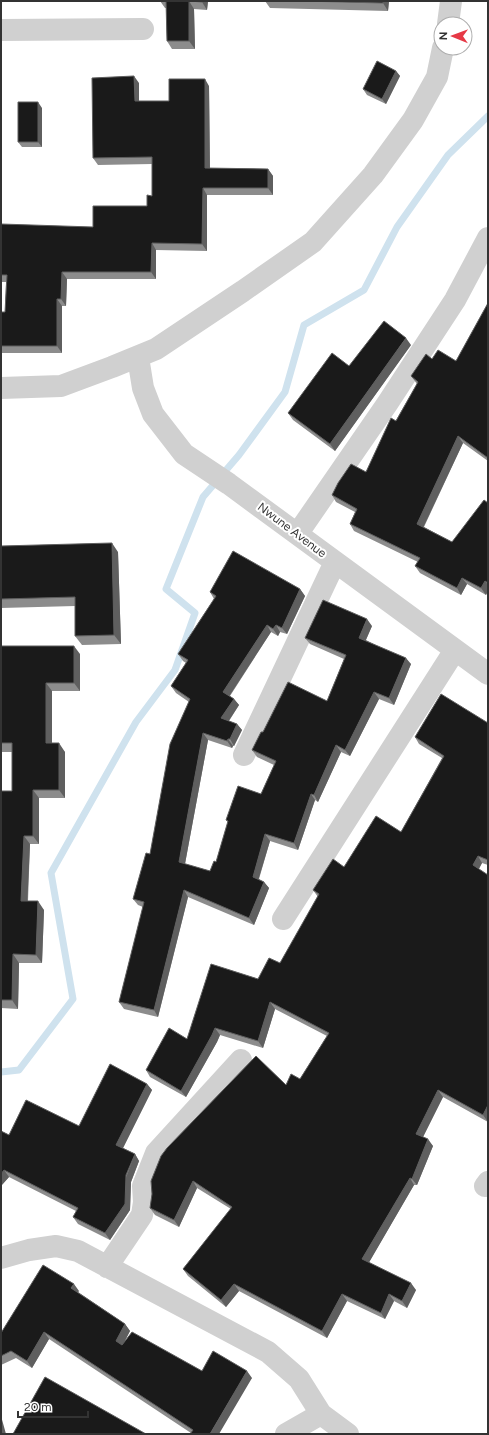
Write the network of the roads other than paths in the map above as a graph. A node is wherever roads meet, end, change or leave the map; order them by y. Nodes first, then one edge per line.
1 (451, 1) edge
2 (449, 16) edge
3 (142, 28) dead end
4 (1, 30) edge
5 (441, 56) edge
6 (488, 238) edge
7 (138, 357) junction
8 (1, 388) edge
9 (298, 533) junction
10 (335, 562) junction
11 (455, 650) junction
12 (488, 674) edge
13 (244, 755) dead end
14 (283, 919) dead end
15 (241, 1060) dead end
16 (1, 1258) edge
17 (107, 1267) junction
18 (320, 1414) junction
19 (286, 1434) edge
20 (348, 1434) edge

1 - 2 street
3 - 4 street
5 - 7 street
6 - 9 street
7 - 8 street
7 - 9 street, Nwune Avenue
9 - 10 street, Nwune Avenue
10 - 11 street, Nwune Avenue
10 - 13 street
11 - 12 street, Nwune Avenue
11 - 14 street
15 - 17 street
16 - 17 street
17 - 18 street
18 - 19 street
18 - 20 street

